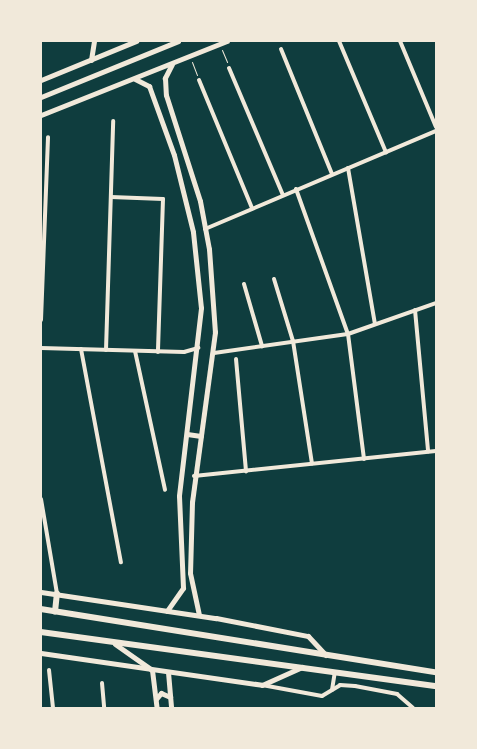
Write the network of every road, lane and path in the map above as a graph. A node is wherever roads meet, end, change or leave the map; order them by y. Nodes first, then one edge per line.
1 (94, 41) edge
2 (136, 41) edge
3 (178, 41) edge
4 (227, 41) edge
5 (339, 41) edge
6 (400, 41) edge
7 (220, 44) junction
8 (281, 50) dead end
9 (189, 57) junction
10 (91, 60) junction
11 (172, 64) junction
12 (229, 68) joint
13 (41, 80) edge
14 (135, 80) junction
15 (200, 80) joint
16 (41, 97) edge
17 (41, 115) edge
18 (113, 121) dead end
19 (436, 127) edge
20 (436, 131) edge
21 (48, 136) dead end
22 (386, 152) junction
23 (186, 156) junction
24 (175, 160) junction
25 (348, 168) junction
26 (332, 174) junction
27 (296, 189) junction
28 (283, 195) junction
29 (111, 197) junction
30 (252, 208) junction
31 (205, 229) junction
32 (274, 279) dead end
33 (244, 284) dead end
34 (436, 304) edge
35 (415, 310) junction
36 (41, 320) edge
37 (375, 324) junction
38 (348, 334) junction
39 (293, 341) junction
40 (262, 346) junction
41 (41, 348) edge
42 (198, 348) junction
43 (81, 349) junction
44 (106, 350) junction
45 (135, 351) junction
46 (158, 352) junction
47 (214, 353) junction
48 (236, 359) dead end
49 (186, 434) junction
50 (201, 436) junction
51 (428, 451) junction
52 (436, 451) edge
53 (364, 459) junction
54 (312, 464) junction
55 (246, 472) junction
56 (194, 476) junction
57 (165, 490) dead end
58 (41, 499) edge
59 (121, 562) dead end
60 (41, 592) edge
61 (57, 594) junction
62 (41, 609) edge
63 (167, 611) junction
64 (55, 612) junction
65 (199, 615) junction
66 (41, 632) edge
67 (115, 644) junction
68 (41, 653) edge
69 (326, 655) junction
70 (304, 666) junction
71 (49, 670) dead end
72 (152, 670) junction
73 (336, 671) junction
74 (168, 672) junction
75 (436, 672) edge
76 (102, 683) dead end
77 (262, 685) junction
78 (436, 686) edge
79 (332, 690) junction
80 (170, 697) junction
81 (156, 699) junction
82 (53, 708) edge
83 (104, 708) edge
84 (157, 708) edge
85 (171, 708) edge
86 (413, 708) edge

1 - 10 main road
2 - 10 main road
3 - 16 main road
4 - 7 main road
5 - 22 street
6 - 19 street
7 - 9 main road
7 - 12 path
8 - 26 street
9 - 11 main road
9 - 15 path
10 - 13 main road
11 - 14 main road
11 - 23 main road
12 - 28 street
14 - 17 main road
14 - 24 main road
15 - 30 street
18 - 29 street
20 - 22 street
21 - 36 street
22 - 25 street
23 - 24 main road
23 - 31 main road
24 - 42 main road
25 - 26 street
25 - 37 street
26 - 27 street
27 - 28 street
27 - 38 street
28 - 30 street
29 - 44 street
29 - 46 street
30 - 31 street
31 - 47 main road
32 - 39 street
33 - 40 street
34 - 35 street
35 - 37 street
35 - 51 street
37 - 38 street
38 - 39 street
38 - 53 street
39 - 40 street
39 - 54 street
40 - 47 street
41 - 43 street
42 - 46 street
42 - 49 main road
43 - 44 street
43 - 59 street
44 - 45 street
45 - 46 street
45 - 57 street
47 - 50 main road
48 - 55 street
49 - 50 main road
49 - 63 main road
50 - 56 main road
51 - 52 street
51 - 53 street
53 - 54 street
54 - 55 street
55 - 56 street
56 - 65 main road
58 - 61 street
60 - 61 main road
61 - 63 main road
61 - 64 main road
62 - 64 main road
63 - 65 main road
64 - 69 main road
65 - 69 main road
66 - 67 main road
67 - 70 main road
67 - 72 main road
68 - 72 main road
69 - 75 main road
70 - 73 main road
70 - 77 main road
71 - 82 street
72 - 74 main road
72 - 81 main road
73 - 78 main road
73 - 79 street
74 - 77 main road
74 - 80 main road
76 - 83 street
77 - 79 street
79 - 86 street
80 - 81 main road
80 - 85 main road
81 - 84 main road

